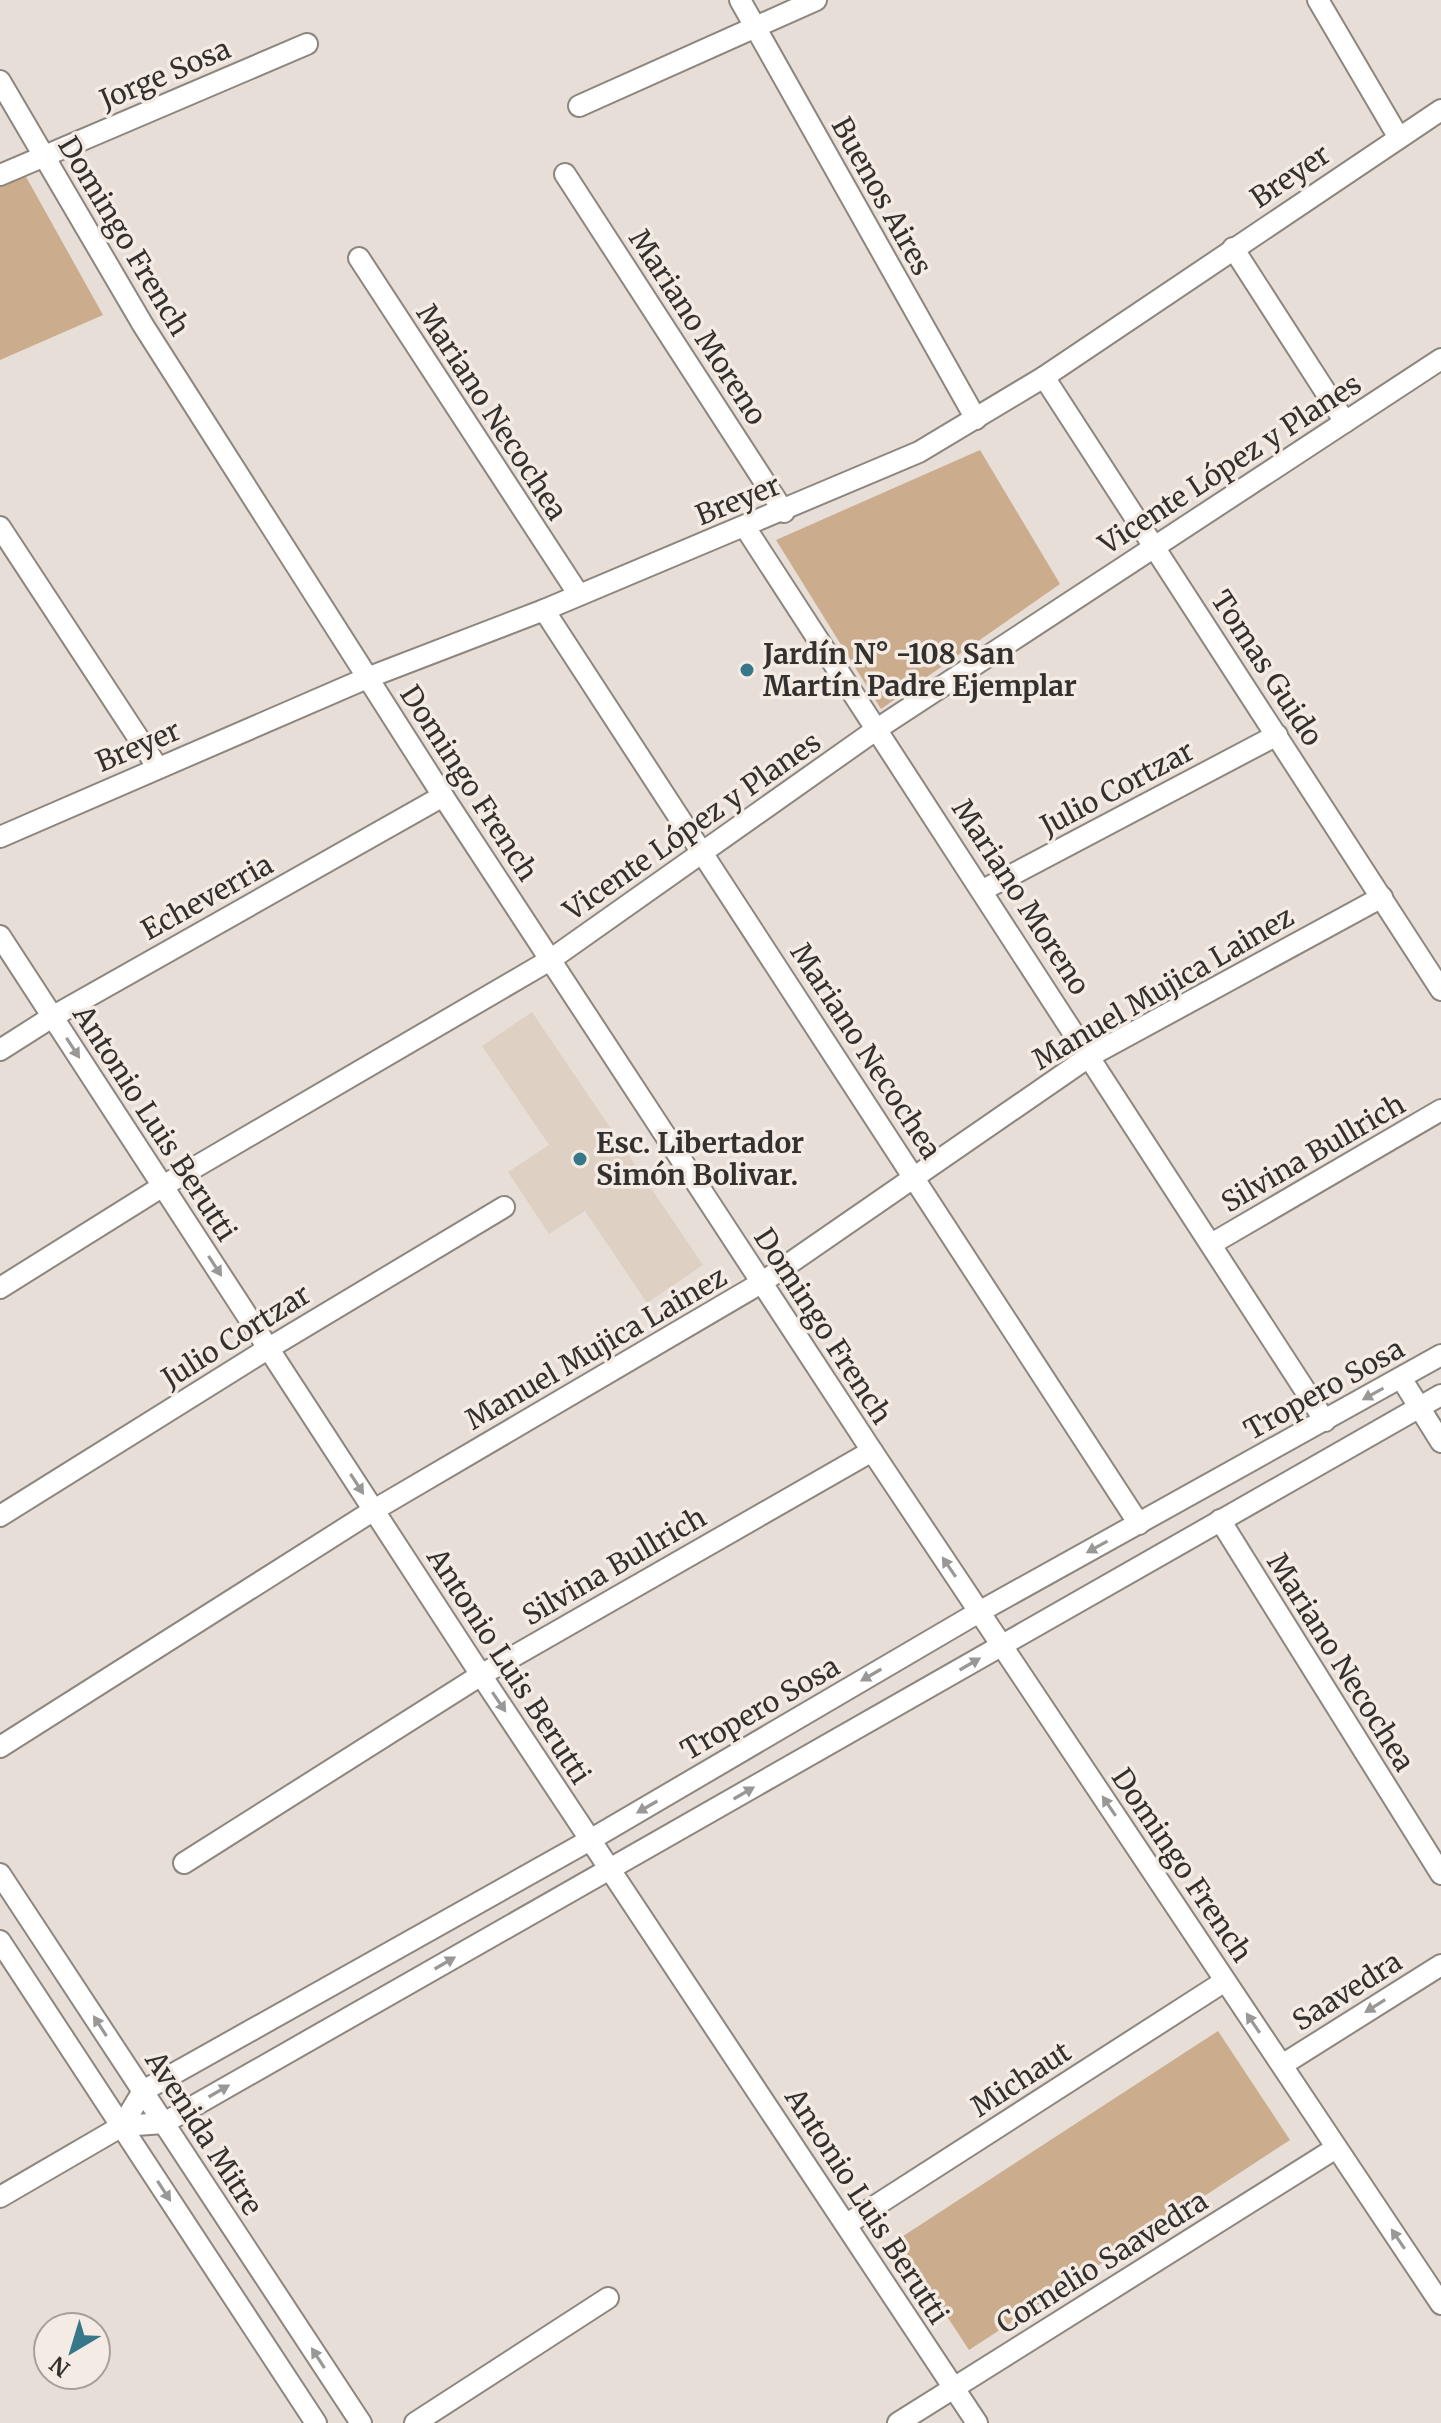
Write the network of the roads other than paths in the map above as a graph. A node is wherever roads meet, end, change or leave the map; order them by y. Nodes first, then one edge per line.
1 (740, 0) edge
2 (816, 0) edge
3 (1318, 0) edge
4 (755, 27) junction
5 (307, 44) dead end
6 (0, 81) edge
7 (579, 106) dead end
8 (1441, 110) edge
9 (1399, 138) junction
10 (44, 155) junction
11 (565, 174) dead end
12 (0, 175) edge
13 (1233, 248) junction
14 (359, 258) dead end
15 (1441, 359) edge
16 (1044, 377) junction
17 (976, 419) junction
18 (1345, 422) junction
19 (784, 512) junction
20 (0, 527) edge
21 (745, 527) junction
22 (1155, 547) junction
23 (579, 595) junction
24 (544, 610) junction
25 (367, 678) junction
26 (877, 729) junction
27 (1277, 735) junction
28 (158, 768) junction
29 (443, 796) junction
30 (0, 837) edge
31 (703, 854) junction
32 (983, 890) junction
33 (1382, 897) junction
34 (0, 936) edge
35 (550, 960) junction
36 (1441, 990) edge
37 (52, 1017) junction
38 (0, 1050) edge
39 (1090, 1056) junction
40 (1441, 1110) edge
41 (914, 1177) junction
42 (163, 1186) junction
43 (504, 1207) dead end
44 (1213, 1243) junction
45 (761, 1283) junction
46 (0, 1288) edge
47 (269, 1348) junction
48 (1441, 1355) edge
49 (1401, 1378) junction
50 (1441, 1395) edge
51 (1419, 1408) junction
52 (1325, 1421) junction
53 (1441, 1442) edge
54 (872, 1451) junction
55 (374, 1510) junction
56 (0, 1516) edge
57 (1220, 1520) junction
58 (1139, 1524) junction
59 (979, 1612) junction
60 (1003, 1646) junction
61 (481, 1675) junction
62 (0, 1747) edge
63 (590, 1840) junction
64 (184, 1863) dead end
65 (610, 1869) junction
66 (0, 1874) edge
67 (1441, 1874) edge
68 (0, 1941) edge
69 (1441, 1965) edge
70 (1225, 1981) junction
71 (1282, 2065) junction
72 (143, 2091) junction
73 (164, 2123) junction
74 (122, 2126) junction
75 (1336, 2148) junction
76 (0, 2197) edge
77 (847, 2224) junction
78 (608, 2298) dead end
79 (1441, 2304) edge
80 (954, 2388) junction
81 (316, 2423) edge
82 (361, 2423) edge
83 (415, 2423) edge
84 (898, 2423) edge
85 (977, 2423) edge

1 - 4 street, Buenos Aires
2 - 4 street
3 - 9 street
4 - 7 street
4 - 17 street, Buenos Aires
5 - 10 street, Jorge Sosa
6 - 10 street, Domingo French
8 - 9 street, Breyer
9 - 13 street, Breyer
10 - 12 street, Jorge Sosa
10 - 25 street, Domingo French
11 - 19 street, Mariano Moreno
13 - 16 street, Breyer
13 - 18 street
14 - 23 street, Mariano Necochea
15 - 18 street, Vicente López y Planes
16 - 17 street, Breyer
16 - 22 street, Tomas Guido
17 - 19 street, Breyer
18 - 22 street, Vicente López y Planes
19 - 21 street, Breyer
20 - 28 street
21 - 23 street, Breyer
21 - 26 street, Mariano Moreno
22 - 26 street, Vicente López y Planes
22 - 27 street, Tomas Guido
23 - 24 street, Breyer
24 - 25 street, Breyer
24 - 31 street, Mariano Necochea
25 - 28 street, Breyer
25 - 29 street, Domingo French
26 - 31 street, Vicente López y Planes
26 - 32 street, Mariano Moreno
27 - 32 street, Julio Cortzar
27 - 33 street, Tomas Guido
28 - 30 street, Breyer
29 - 35 street, Domingo French
29 - 37 street, Echeverria
31 - 35 street, Vicente López y Planes
31 - 41 street, Mariano Necochea
32 - 39 street, Mariano Moreno
33 - 36 street, Tomas Guido
33 - 39 street, Manuel Mujica Lainez
34 - 37 street, Antonio Luis Berutti
35 - 42 street, Vicente López y Planes
35 - 45 street, Domingo French
37 - 38 street, Echeverria
37 -> 42 street, Antonio Luis Berutti
39 - 41 street, Manuel Mujica Lainez
39 - 44 street, Mariano Moreno
40 - 44 street, Silvina Bullrich
41 - 45 street, Manuel Mujica Lainez
41 - 58 street, Mariano Necochea
42 - 46 street, Vicente López y Planes
42 -> 47 street, Antonio Luis Berutti
43 - 47 street, Julio Cortzar
44 - 52 street, Mariano Moreno
45 - 54 street, Domingo French
45 - 55 street, Manuel Mujica Lainez
47 -> 55 street, Antonio Luis Berutti
47 - 56 street, Julio Cortzar
48 - 49 street, Tropero Sosa
49 - 51 street
49 -> 52 street, Tropero Sosa
50 - 51 street, Tropero Sosa
51 - 53 street
51 - 57 street, Tropero Sosa
52 - 58 street, Tropero Sosa
59 -> 54 street, Domingo French
54 - 61 street, Silvina Bullrich
55 - 61 street, Antonio Luis Berutti
55 - 62 street, Manuel Mujica Lainez
57 - 60 street, Tropero Sosa
57 - 67 street, Mariano Necochea
58 -> 59 street, Tropero Sosa
59 - 60 street, Domingo French
59 -> 63 street, Tropero Sosa
65 -> 60 street, Tropero Sosa
70 -> 60 street, Domingo French
61 -> 63 street, Antonio Luis Berutti
61 - 64 street, Silvina Bullrich
63 - 65 street, Antonio Luis Berutti
63 - 72 street, Tropero Sosa
73 -> 65 street, Tropero Sosa
65 - 77 street, Antonio Luis Berutti
72 -> 66 street, Avenida Mitre
68 - 74 street
69 -> 71 street, Saavedra
71 -> 70 street, Domingo French
70 - 77 street, Michaut
71 - 75 street, Domingo French
72 - 73 street, Avenida Mitre
72 - 74 street, Tropero Sosa
73 - 74 street, Tropero Sosa
82 -> 73 street, Avenida Mitre
74 - 76 street, Tropero Sosa
74 -> 81 street
79 -> 75 street, Domingo French
75 - 80 street, Cornelio Saavedra
77 - 80 street, Antonio Luis Berutti
78 - 83 street
80 - 84 street, Cornelio Saavedra
80 - 85 street, Antonio Luis Berutti

